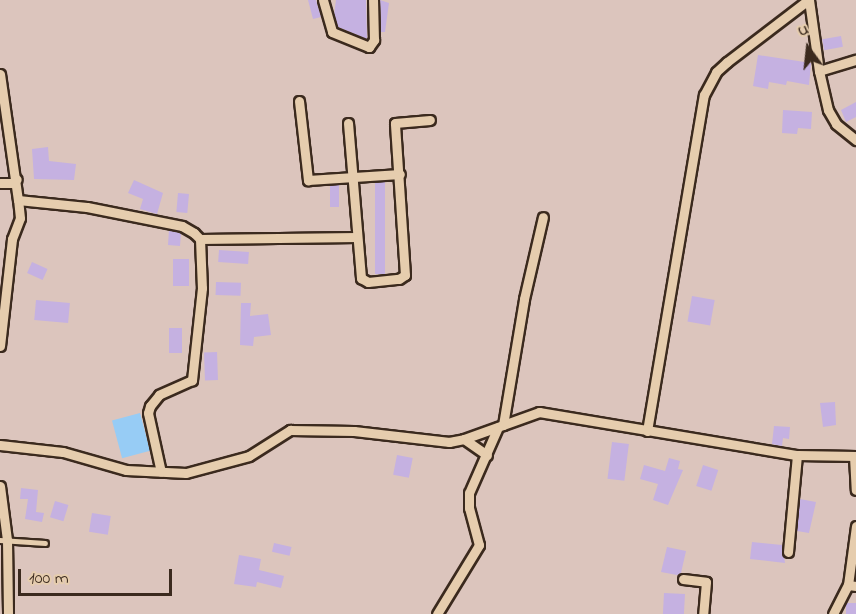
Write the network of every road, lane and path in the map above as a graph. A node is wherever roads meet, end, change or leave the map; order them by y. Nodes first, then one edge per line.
1 (323, 0) edge
2 (373, 0) edge
3 (809, 0) edge
4 (856, 60) edge
5 (819, 71) junction
6 (0, 74) edge
7 (299, 101) dead end
8 (430, 120) dead end
9 (348, 123) dead end
10 (854, 137) edge
11 (400, 174) junction
12 (353, 178) junction
13 (16, 179) junction
14 (0, 183) edge
15 (18, 200) junction
16 (543, 217) dead end
17 (357, 237) junction
18 (200, 239) junction
19 (0, 346) edge
20 (500, 426) junction
21 (647, 431) junction
22 (464, 439) junction
23 (0, 445) edge
24 (487, 454) junction
25 (797, 455) junction
26 (855, 456) edge
27 (161, 472) junction
28 (0, 486) edge
29 (856, 490) edge
30 (856, 526) edge
31 (3, 540) edge
32 (45, 543) dead end
33 (788, 552) dead end
34 (683, 579) dead end
35 (852, 586) edge
36 (8, 614) edge
37 (437, 614) edge
38 (703, 614) edge
39 (833, 614) edge

1 - 2 street
3 - 5 street
3 - 21 street
4 - 5 street
5 - 10 street
6 - 13 street
7 - 12 street
8 - 11 street
9 - 12 street
11 - 12 street
11 - 17 street
12 - 17 street
13 - 14 street
13 - 15 street
15 - 18 street
15 - 19 street
16 - 20 street
17 - 18 street
18 - 27 street
20 - 21 street
20 - 22 street
20 - 24 street
21 - 25 street
22 - 24 street
22 - 27 street
23 - 27 street
24 - 37 street
25 - 26 street
25 - 33 street
26 - 29 street
28 - 31 street
30 - 35 street
31 - 32 lane
31 - 36 street
34 - 38 street
35 - 39 street

